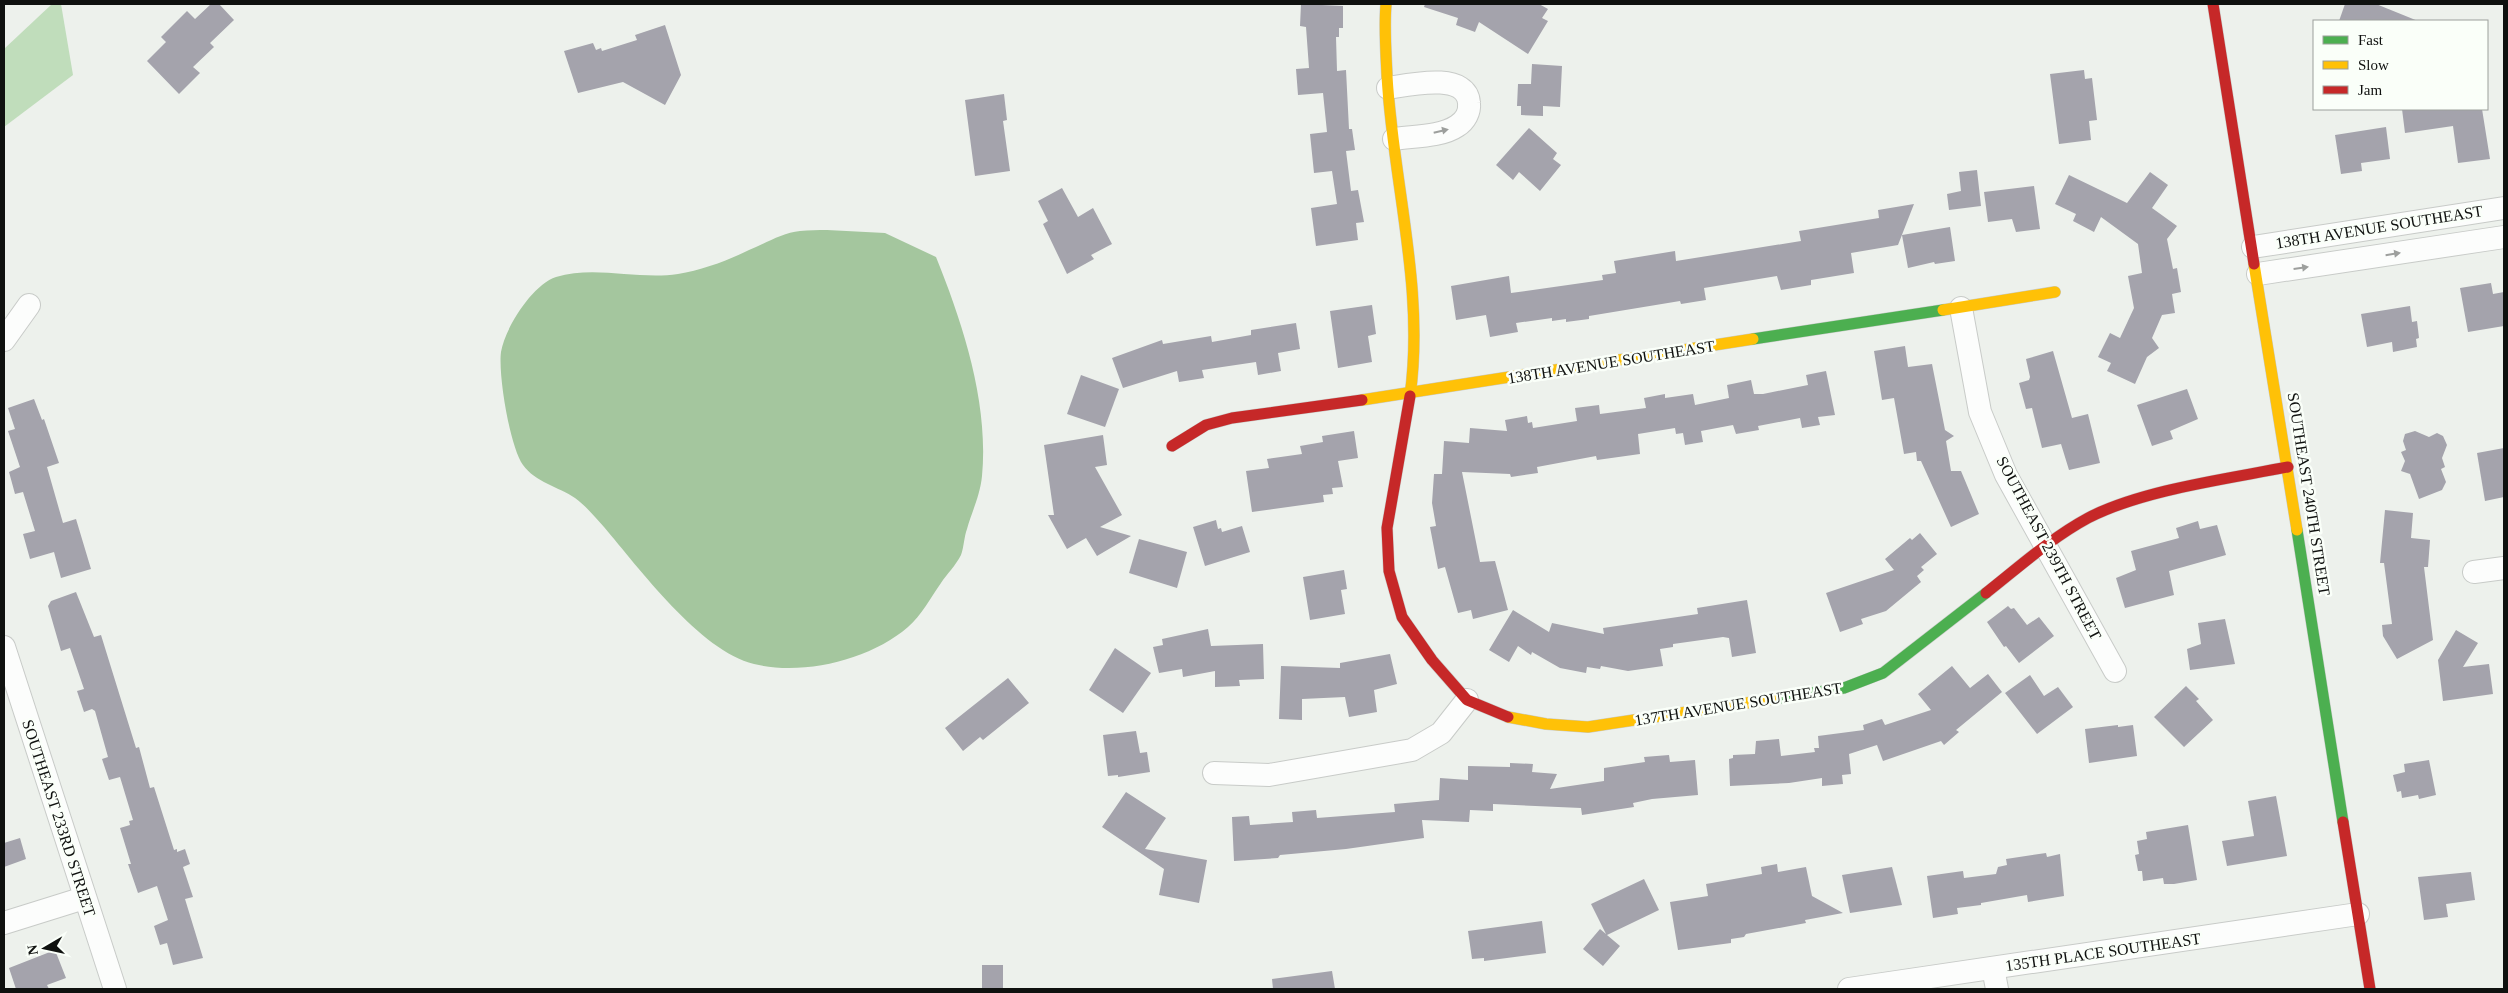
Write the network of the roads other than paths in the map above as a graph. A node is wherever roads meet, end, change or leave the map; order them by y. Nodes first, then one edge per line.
1 (1386, 4) edge
2 (2213, 4) edge
3 (1388, 88) junction
4 (1394, 139) junction
5 (2504, 208) edge
6 (2504, 237) edge
7 (2253, 247) junction
8 (2258, 274) junction
9 (2056, 292) dead end
10 (29, 305) dead end
11 (1961, 308) junction
12 (4, 340) edge
13 (1410, 393) junction
14 (1172, 446) dead end
15 (2288, 467) junction
16 (2046, 545) junction
17 (2504, 568) edge
18 (2474, 572) dead end
19 (4, 647) edge
20 (2116, 671) dead end
21 (1467, 700) junction
22 (1214, 773) dead end
23 (84, 898) junction
24 (2358, 914) junction
25 (4, 923) edge
26 (1995, 979) edge
27 (115, 989) edge
28 (1849, 989) edge
29 (2370, 989) edge

1 - 3 street
2 - 7 street, SOUTHEAST 240TH STREET
3 - 4 street
4 -> 3 street
4 - 13 street
5 - 7 street, 138TH AVENUE SOUTHEAST
8 -> 6 street, 138TH AVENUE SOUTHEAST
7 - 8 street, SOUTHEAST 240TH STREET
8 - 15 street, SOUTHEAST 240TH STREET
9 - 11 street, 138TH AVENUE SOUTHEAST
10 - 12 street
11 - 13 street, 138TH AVENUE SOUTHEAST
11 - 16 street, SOUTHEAST 239TH STREET
13 - 14 street, 138TH AVENUE SOUTHEAST
13 - 21 street
15 - 16 street, 137TH AVENUE SOUTHEAST
15 - 24 street, SOUTHEAST 240TH STREET
16 - 20 street, SOUTHEAST 239TH STREET
16 - 21 street, 137TH AVENUE SOUTHEAST
17 - 18 street
19 - 23 street, SOUTHEAST 233RD STREET
21 - 22 street
23 - 25 street
23 - 27 street, SOUTHEAST 233RD STREET
24 - 26 street, 135TH PLACE SOUTHEAST
24 - 29 street, SOUTHEAST 240TH STREET
26 - 28 street, 135TH PLACE SOUTHEAST

